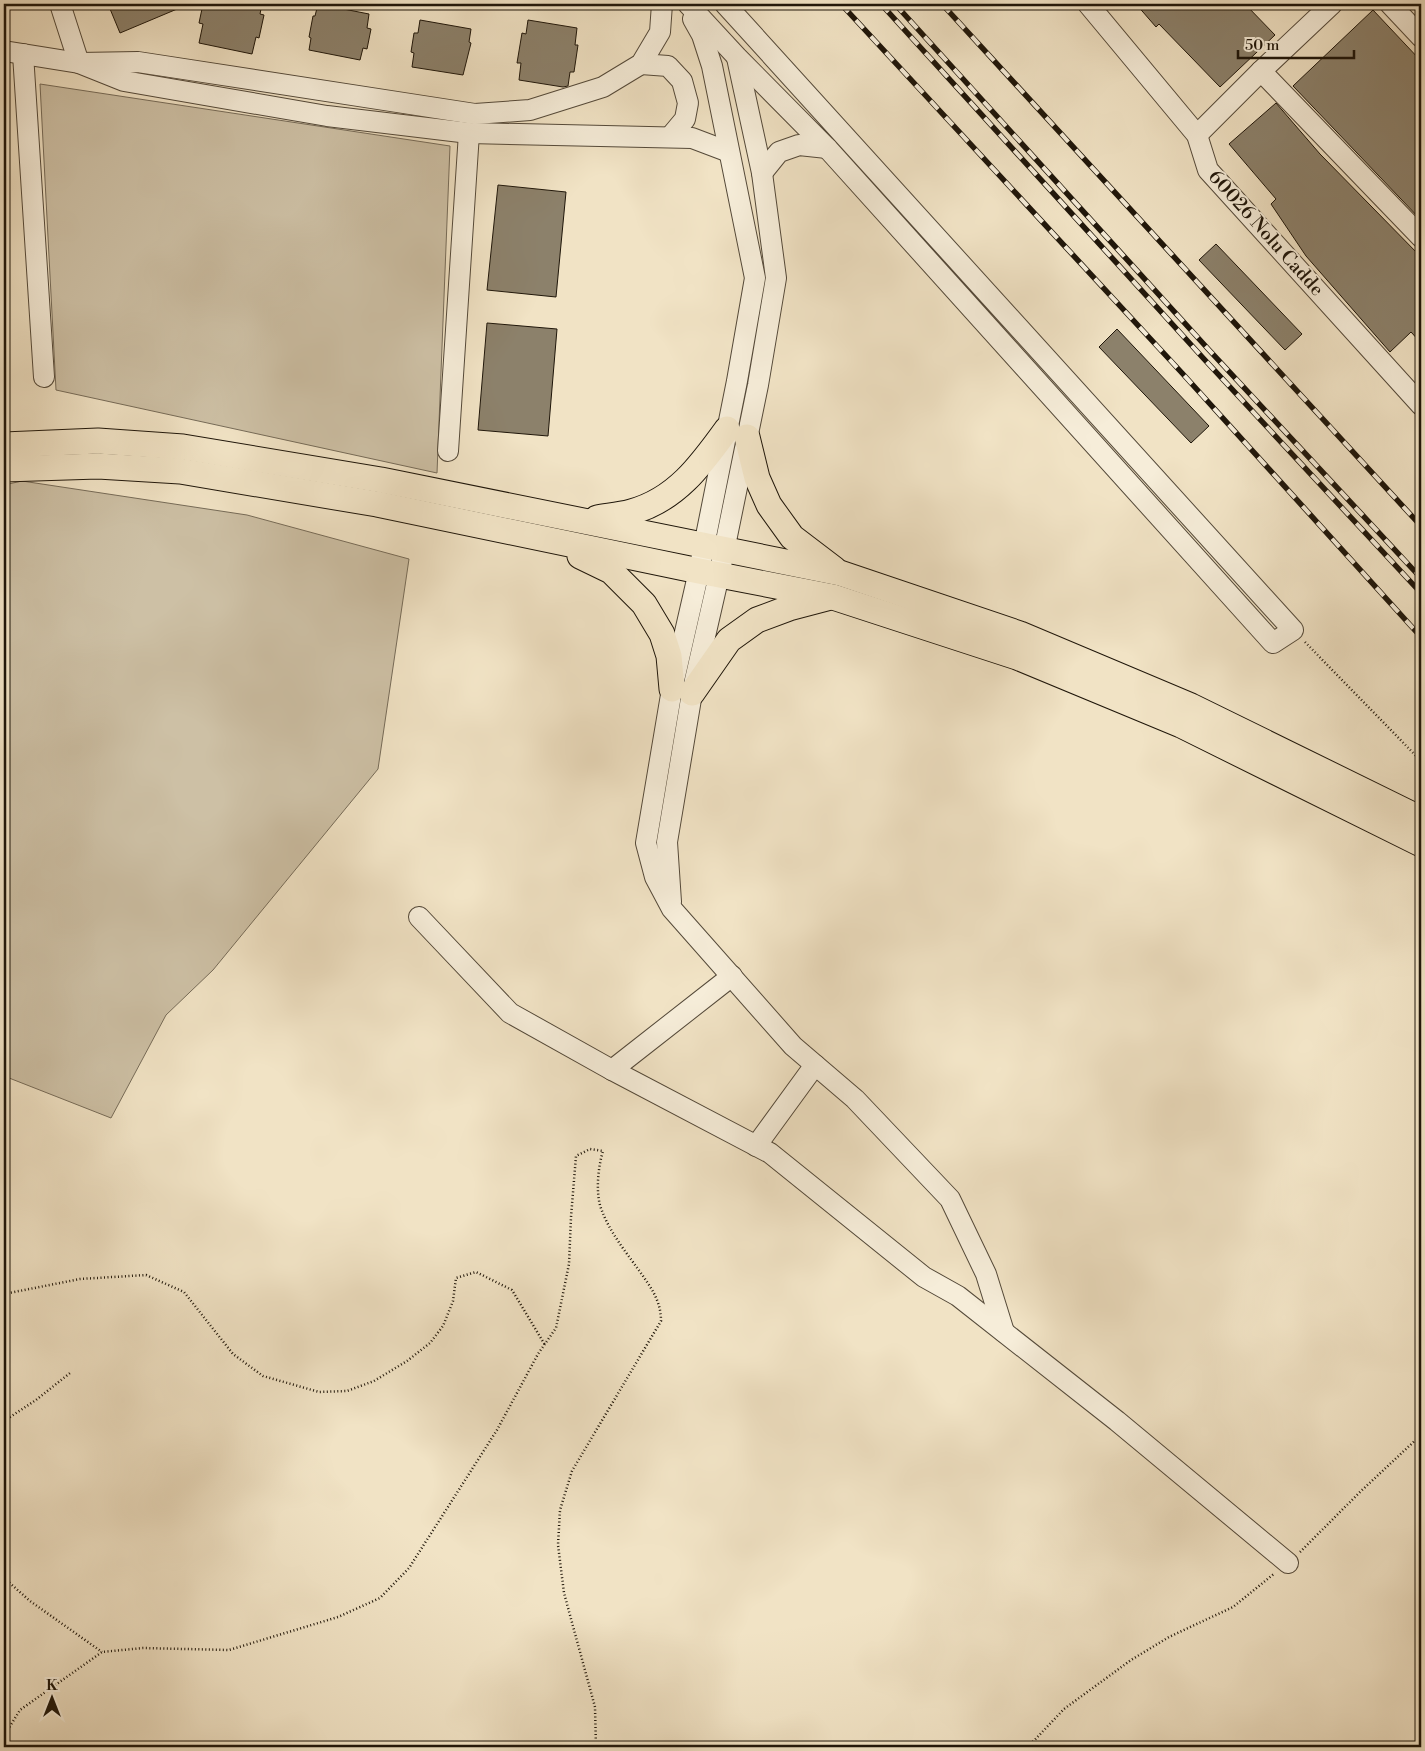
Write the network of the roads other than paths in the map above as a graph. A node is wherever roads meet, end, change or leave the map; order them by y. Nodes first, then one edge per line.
1 (60, 4) edge
2 (662, 4) edge
3 (686, 4) edge
4 (712, 4) edge
5 (726, 4) edge
6 (1088, 4) edge
7 (1332, 4) edge
8 (1390, 4) edge
9 (1421, 36) edge
10 (13, 52) edge
11 (737, 57) junction
12 (79, 63) junction
13 (642, 64) junction
14 (1261, 71) junction
15 (469, 133) junction
16 (1196, 135) junction
17 (670, 137) junction
18 (827, 148) junction
19 (729, 152) junction
20 (762, 172) junction
21 (1421, 237) edge
22 (44, 377) dead end
23 (1421, 405) edge
24 (737, 433) junction
25 (4, 445) edge
26 (448, 451) dead end
27 (4, 470) edge
28 (582, 521) junction
29 (546, 539) junction
30 (714, 547) junction
31 (709, 573) junction
32 (840, 573) junction
33 (833, 597) junction
34 (682, 691) junction
35 (1186, 716) junction
36 (1421, 819) edge
37 (1421, 844) edge
38 (419, 918) dead end
39 (732, 976) junction
40 (816, 1065) junction
41 (612, 1070) junction
42 (756, 1146) junction
43 (1004, 1332) junction
44 (1288, 1563) road end

1 - 12 street
2 - 13 street
3 - 11 street
3 - 19 street
4 - 11 street
5 - 18 street
6 - 16 street, 60026 Nolu Cadde
7 - 14 street
8 - 9 street
10 - 12 street
10 - 22 street
11 - 18 street
11 - 20 street
12 - 13 street
12 - 15 street
13 - 17 street
14 - 16 street
14 - 21 street
15 - 17 street
15 - 26 street
16 - 23 street, 60026 Nolu Cadde
17 - 19 street
18 - 20 street
19 - 24 street
20 - 24 street
24 - 28 main road
24 - 30 street
24 - 32 main road
25 - 28 main road
27 - 29 main road
28 - 30 main road
29 - 31 main road
29 - 34 main road
30 - 31 street
30 - 32 main road
31 - 33 main road
31 - 34 street
32 - 35 main road
33 - 34 main road
33 - 35 main road
34 - 39 street
35 - 36 main road
35 - 37 main road
38 - 41 street
39 - 40 street
39 - 41 street
40 - 42 street
40 - 43 street
41 - 42 street
42 - 43 street
43 - 44 street

